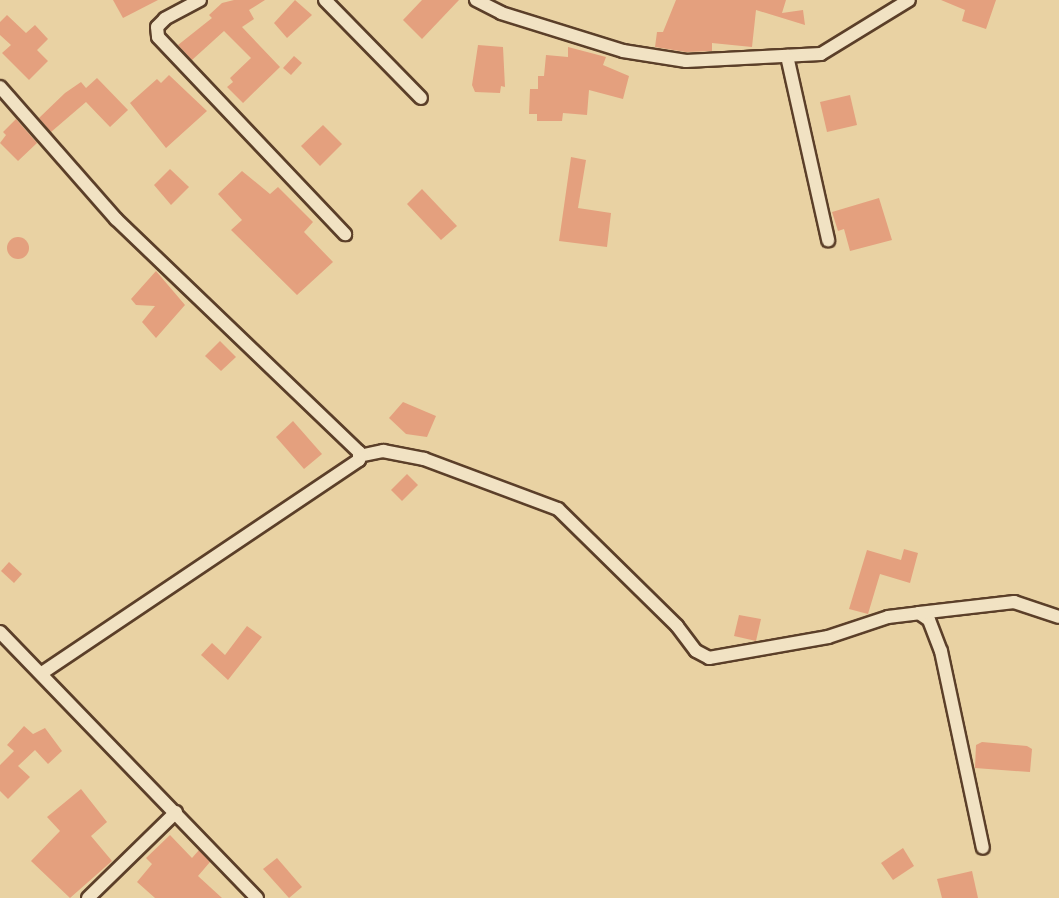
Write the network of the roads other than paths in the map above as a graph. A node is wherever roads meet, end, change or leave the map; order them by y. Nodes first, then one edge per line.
1 (200, 0) edge
2 (325, 0) edge
3 (476, 0) edge
4 (909, 0) edge
5 (786, 56) junction
6 (3, 95) edge
7 (421, 98) dead end
8 (345, 234) dead end
9 (828, 240) dead end
10 (359, 456) junction
11 (919, 613) junction
12 (1059, 617) edge
13 (0, 632) edge
14 (42, 673) junction
15 (176, 812) junction
16 (984, 848) dead end
17 (88, 898) edge
18 (257, 898) edge

1 - 8 street
2 - 7 street
3 - 5 street
4 - 5 street
5 - 9 street
6 - 10 street
10 - 11 street
10 - 14 street
11 - 12 street
11 - 16 street
13 - 14 street
14 - 15 street
15 - 17 street
15 - 18 street

